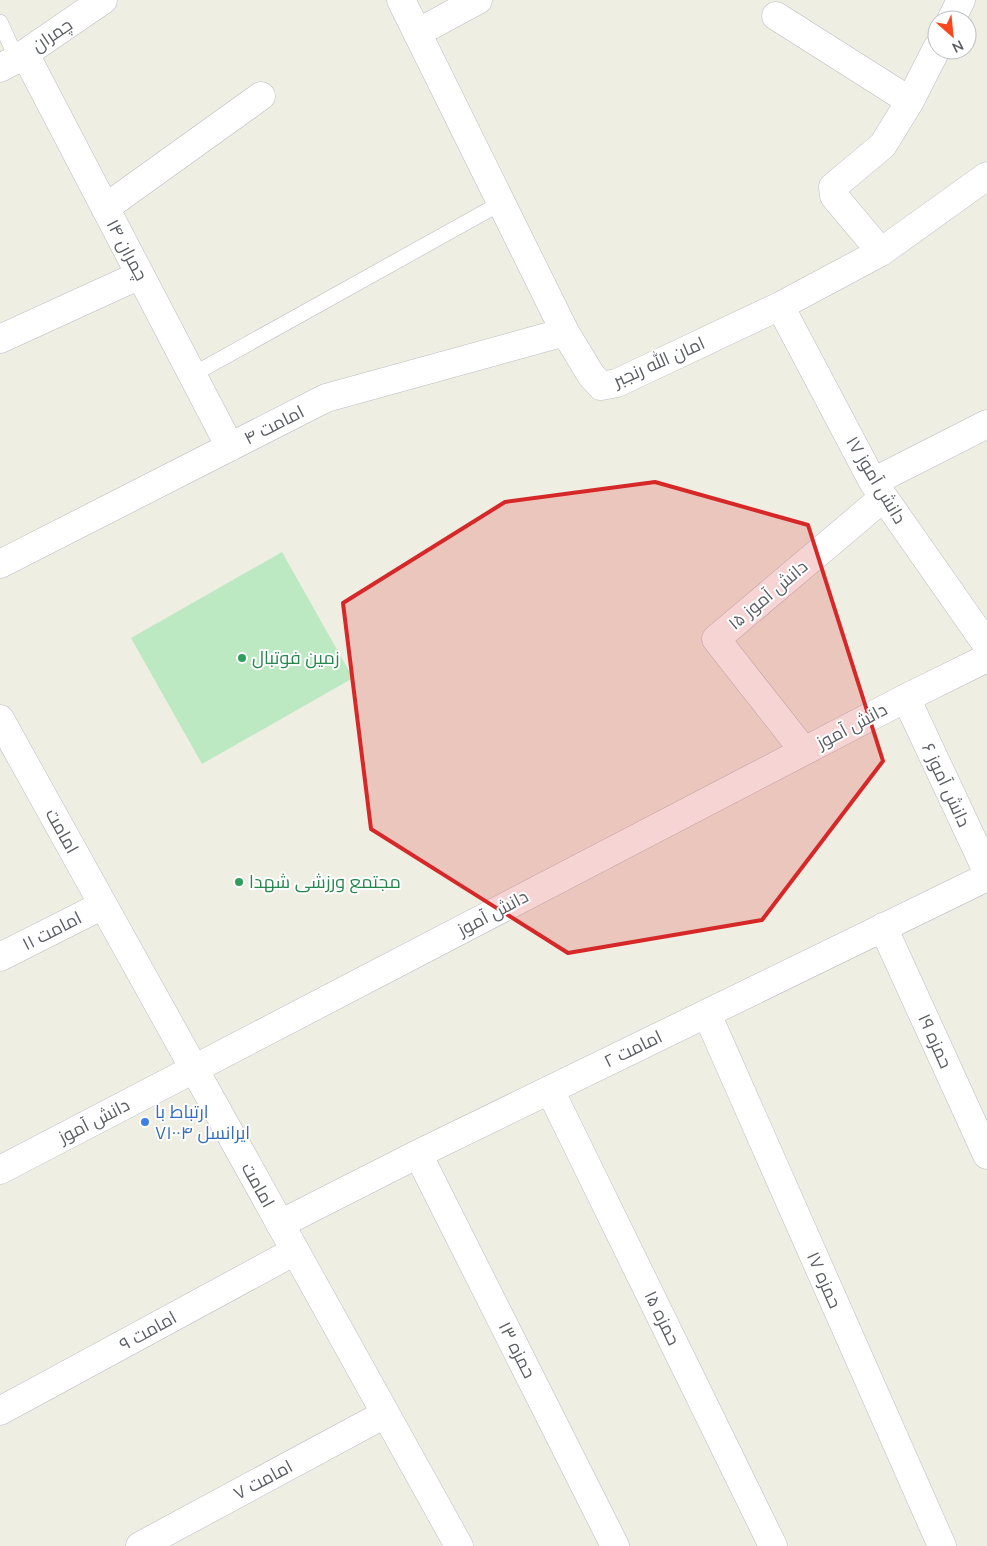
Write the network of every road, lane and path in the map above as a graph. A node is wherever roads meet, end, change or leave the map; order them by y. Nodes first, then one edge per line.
1 (103, 0) edge
2 (401, 0) edge
3 (478, 0) edge
4 (776, 16) dead end
5 (0, 22) edge
6 (417, 33) junction
7 (14, 60) edge
8 (931, 60) edge
9 (261, 96) dead end
10 (910, 101) junction
11 (987, 176) edge
12 (501, 203) junction
13 (105, 208) junction
14 (881, 252) junction
15 (140, 275) junction
16 (780, 306) junction
17 (565, 332) junction
18 (0, 339) edge
19 (192, 374) junction
20 (987, 424) edge
21 (230, 447) junction
22 (878, 490) junction
23 (0, 564) edge
24 (987, 645) edge
25 (987, 658) edge
26 (906, 698) junction
27 (0, 719) edge
28 (7, 748) edge
29 (804, 752) junction
30 (987, 871) edge
31 (987, 877) edge
32 (103, 904) junction
33 (884, 927) junction
34 (0, 957) edge
35 (707, 1014) junction
36 (194, 1069) junction
37 (550, 1090) junction
38 (418, 1154) junction
39 (987, 1155) edge
40 (0, 1170) edge
41 (280, 1224) junction
42 (295, 1251) junction
43 (0, 1412) edge
44 (385, 1414) junction
45 (140, 1546) edge
46 (459, 1546) edge
47 (615, 1546) edge
48 (773, 1546) edge
49 (942, 1546) edge

1 - 7 street, چمران
2 - 6 street, امان الله رنجبر
3 - 6 street
4 - 10 street
5 - 7 lane
6 - 12 street, امان الله رنجبر
7 - 13 street, چمران ۱۴
8 - 10 street
9 - 13 street
10 - 14 street
11 - 14 street, امان الله رنجبر
12 - 17 street, امان الله رنجبر
12 - 19 lane
13 - 15 street, چمران ۱۴
14 - 16 street, امان الله رنجبر
15 - 18 street
15 - 19 street, چمران ۱۴
16 - 17 street, امان الله رنجبر
16 - 22 street, دانش آموز ۱۷
17 - 21 street, امامت ۴
19 - 21 street, چمران ۱۴
20 - 22 street
21 - 23 street, امامت ۴
22 - 24 street, دانش آموز ۱۷
22 - 29 street, دانش آموز ۱۵
25 - 26 street, دانش آموز
26 - 29 street, دانش آموز
26 - 30 street, دانش آموز ۶
27 - 28 street, امامت
28 - 32 street, امامت
29 - 36 street, دانش آموز
31 - 33 street, امامت ۲
32 - 34 street, امامت ۱۱
32 - 36 street, امامت
33 - 35 street, امامت ۲
33 - 39 street, حمزه ۱۹
35 - 37 street, امامت ۲
35 - 49 street, حمزه ۱۷
36 - 40 street, دانش آموز
36 - 41 street, امامت
37 - 38 street, امامت ۲
37 - 48 street, حمزه ۱۵
38 - 41 street, امامت ۲
38 - 47 street, حمزه ۱۳
41 - 42 street, امامت
42 - 43 street, امامت ۹
42 - 44 street, امامت
44 - 45 street, امامت ۷
44 - 46 street, امامت

